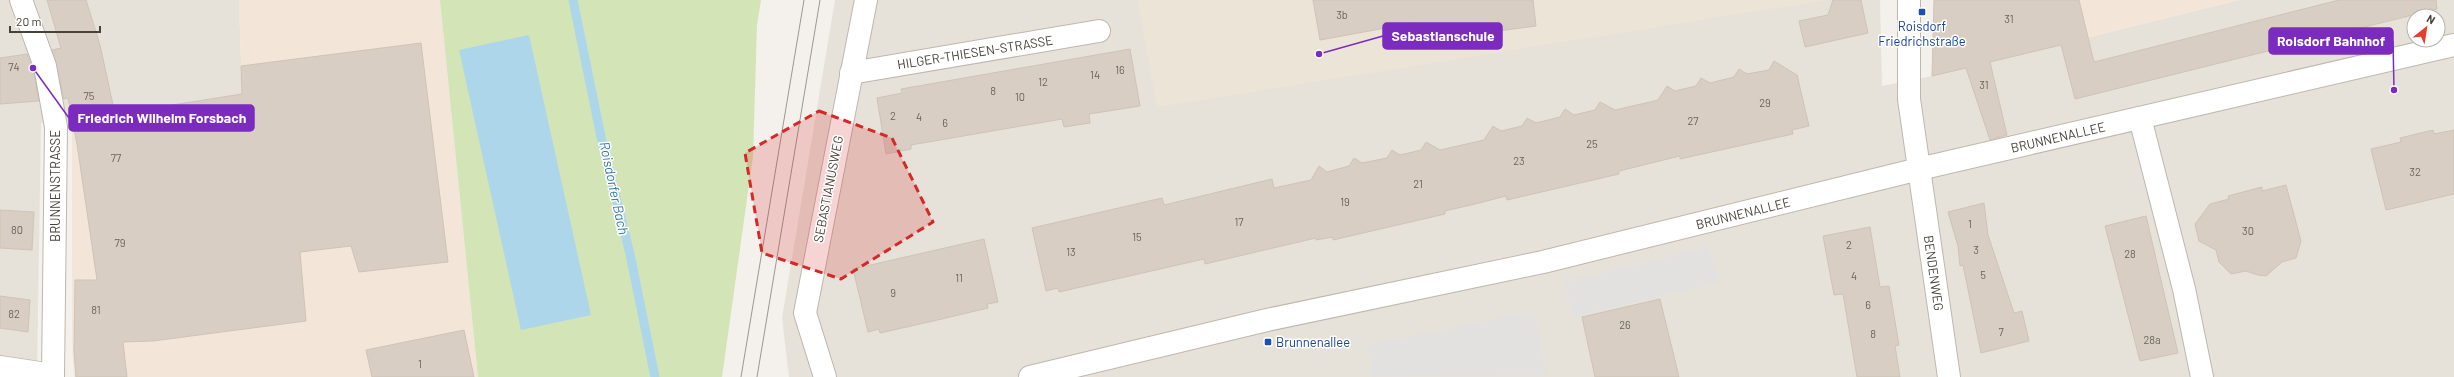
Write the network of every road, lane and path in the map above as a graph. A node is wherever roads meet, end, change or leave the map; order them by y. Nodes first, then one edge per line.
1 (21, 0) edge
2 (866, 0) edge
3 (1909, 0) edge
4 (1099, 32) dead end
5 (2454, 45) edge
6 (851, 73) junction
7 (2140, 118) junction
8 (1920, 170) junction
9 (0, 368) edge
10 (53, 376) edge
11 (825, 377) edge
12 (1030, 377) edge
13 (1949, 377) edge
14 (2202, 377) edge

1 - 10 street, BRUNNENSTRASSE
2 - 6 street, SEBASTIANUSWEG
3 - 8 street, BENDENWEG
4 - 6 street, HILGER-THIESEN-STRASSE
5 - 7 street, BRUNNENALLEE
6 - 11 street, SEBASTIANUSWEG
7 - 8 street, BRUNNENALLEE
7 - 14 street
8 - 12 street, BRUNNENALLEE
8 - 13 street, BENDENWEG
9 - 10 street

